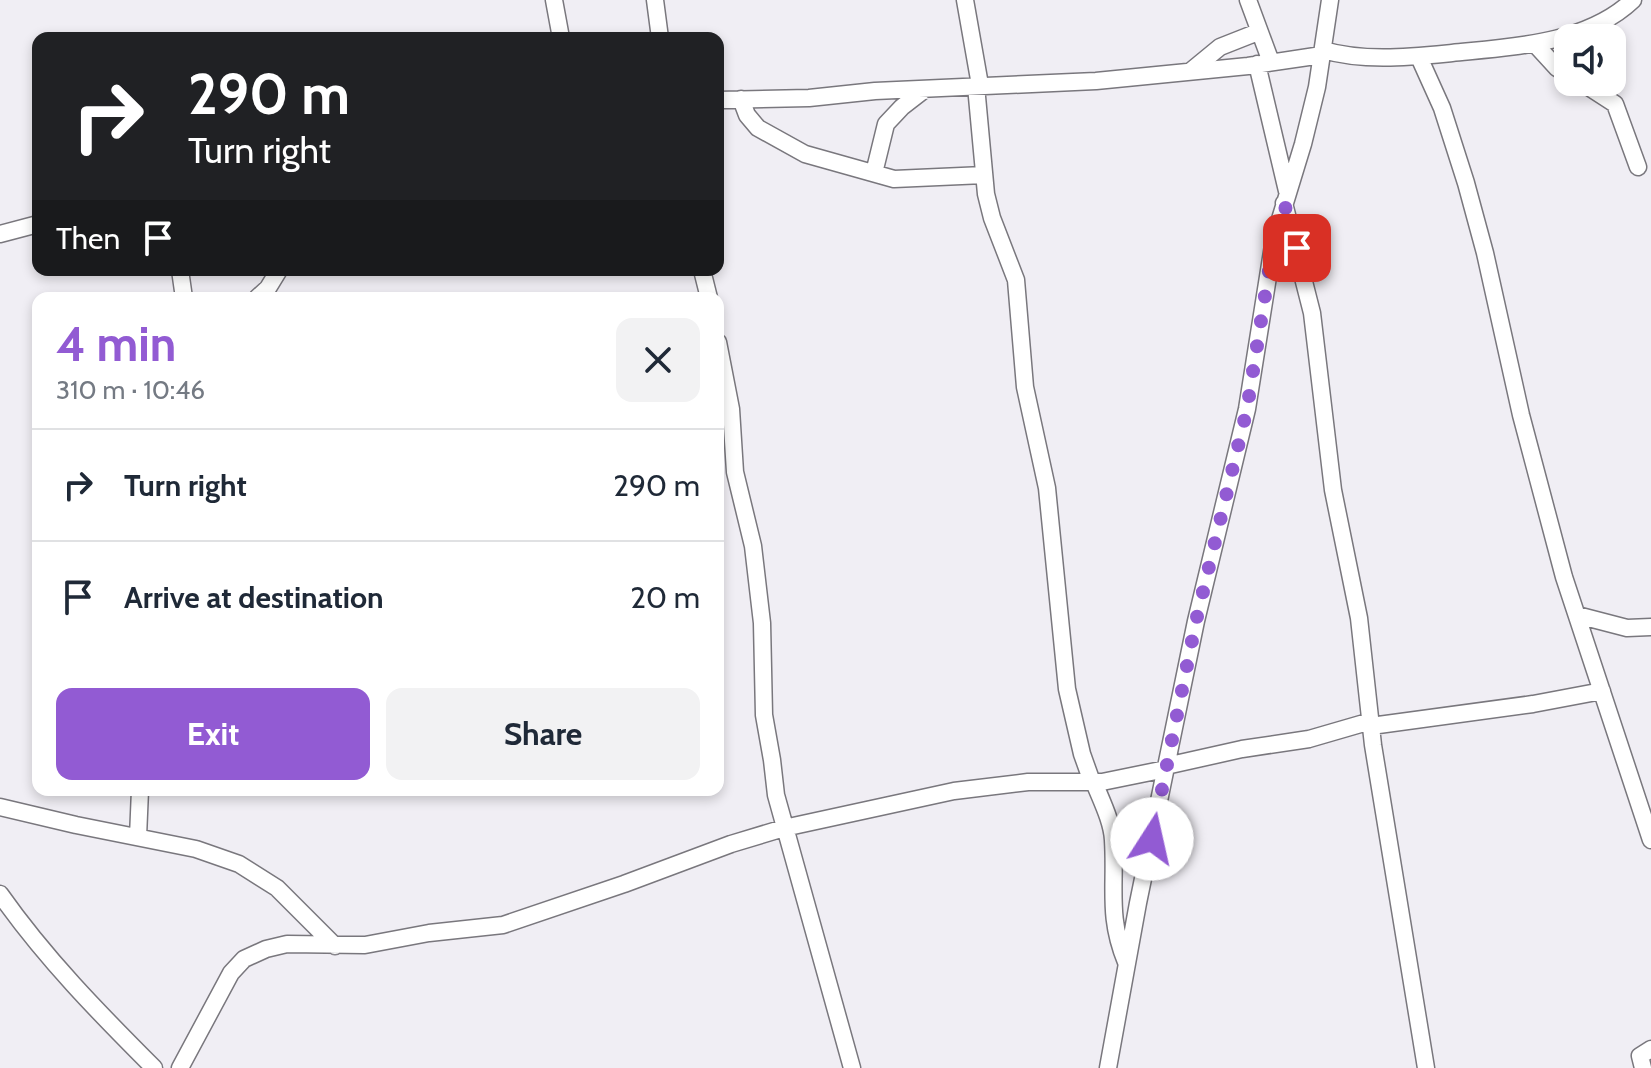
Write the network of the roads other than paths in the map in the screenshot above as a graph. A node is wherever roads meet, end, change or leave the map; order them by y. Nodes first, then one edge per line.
1 (554, 0) edge
2 (655, 0) edge
3 (965, 0) edge
4 (1248, 0) edge
5 (1330, 0) edge
6 (1633, 0) edge
7 (560, 32) edge
8 (659, 32) edge
9 (1258, 32) junction
10 (1535, 44) junction
11 (1322, 52) junction
12 (1419, 57) junction
13 (1264, 63) junction
14 (1554, 65) edge
15 (1192, 70) junction
16 (978, 86) junction
17 (925, 89) junction
18 (1603, 96) edge
19 (741, 99) junction
20 (724, 100) edge
21 (1638, 167) dead end
22 (874, 173) junction
23 (984, 175) junction
24 (1286, 197) junction
25 (32, 226) edge
26 (1, 234) edge
27 (275, 276) edge
28 (264, 292) edge
29 (724, 373) edge
30 (1577, 615) junction
31 (1651, 627) edge
32 (1602, 691) junction
33 (1371, 724) junction
34 (1166, 767) junction
35 (1093, 782) junction
36 (140, 796) edge
37 (0, 807) edge
38 (784, 828) junction
39 (138, 837) junction
40 (1651, 840) edge
41 (0, 894) edge
42 (335, 946) junction
43 (1127, 964) junction
44 (1651, 1049) edge
45 (154, 1068) edge
46 (180, 1068) edge
47 (852, 1068) edge
48 (1108, 1068) edge
49 (1426, 1068) edge
50 (1643, 1068) edge

1 - 7 street
2 - 8 street
3 - 16 street
4 - 9 street
5 - 11 street
6 - 10 street
9 - 13 street
9 - 15 street
10 - 12 street
10 - 14 street
11 - 12 street
11 - 13 street
11 - 24 street
12 - 30 street
13 - 15 street
13 - 24 street
15 - 16 street
16 - 17 street
16 - 23 street
17 - 19 street
17 - 22 street
18 - 21 street
19 - 20 street
19 - 22 street
22 - 23 street
23 - 35 street
24 - 33 street
24 - 34 street
25 - 26 street
27 - 28 street
29 - 38 street
30 - 31 street
30 - 32 street
32 - 33 street
32 - 40 street
33 - 34 street
33 - 49 street
34 - 35 street
34 - 43 street
35 - 38 street
35 - 43 street
36 - 39 street
37 - 39 street
38 - 42 street
38 - 47 street
39 - 42 street
41 - 45 street
42 - 46 street
43 - 48 street
44 - 50 street

